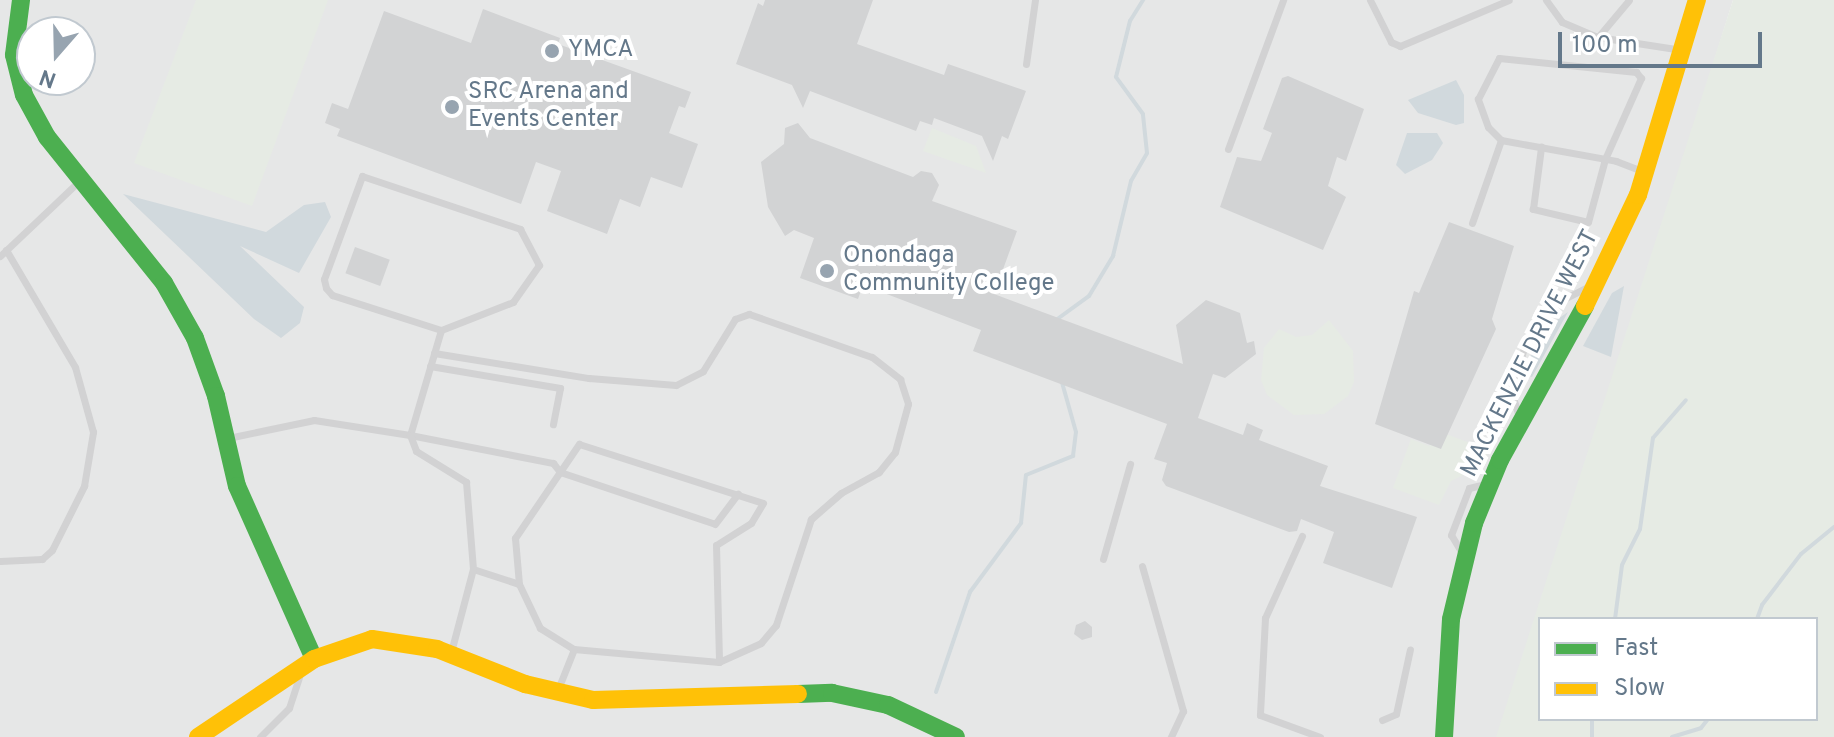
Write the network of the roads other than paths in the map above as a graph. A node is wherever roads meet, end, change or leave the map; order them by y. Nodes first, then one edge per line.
1 (21, 0) edge
2 (1035, 0) edge
3 (1283, 0) edge
4 (1370, 0) edge
5 (1509, 0) edge
6 (1546, 0) edge
7 (1629, 0) edge
8 (1697, 0) edge
9 (1598, 37) junction
10 (1684, 51) junction
11 (1026, 64) dead end
12 (1501, 140) junction
13 (1541, 147) junction
14 (1228, 149) dead end
15 (1605, 159) junction
16 (1646, 173) junction
17 (81, 179) junction
18 (1472, 223) dead end
19 (3, 253) edge
20 (1597, 283) junction
21 (441, 330) junction
22 (434, 353) junction
23 (430, 366) junction
24 (1521, 423) junction
25 (553, 424) dead end
26 (410, 435) junction
27 (226, 438) junction
28 (1130, 464) dead end
29 (560, 472) junction
30 (738, 494) junction
31 (1302, 536) dead end
32 (1103, 559) dead end
33 (0, 561) edge
34 (1142, 566) dead end
35 (473, 569) junction
36 (519, 584) junction
37 (574, 649) junction
38 (1410, 649) dead end
39 (450, 655) junction
40 (719, 662) junction
41 (308, 664) junction
42 (557, 692) junction
43 (1382, 720) dead end
44 (198, 737) edge
45 (260, 737) edge
46 (956, 737) edge
47 (1171, 737) edge
48 (1320, 737) edge
49 (1444, 737) edge

1 - 17 street
2 - 11 lane
3 - 14 lane
4 - 5 lane
6 - 9 lane
7 - 9 lane
8 - 10 street, MACKENZIE DRIVE WEST
9 - 10 lane
10 - 16 street, MACKENZIE DRIVE WEST
12 - 13 lane
12 - 15 lane
12 - 18 lane
13 - 15 lane
13 - 15 lane
15 - 16 lane
16 - 20 street, MACKENZIE DRIVE WEST
17 - 19 lane
17 - 27 street
19 - 33 lane
20 - 24 street, MACKENZIE DRIVE WEST
20 - 24 lane
21 - 21 lane
21 - 22 lane
22 - 23 lane
22 - 40 lane
23 - 25 lane
23 - 26 lane
24 - 49 street, MACKENZIE DRIVE WEST
26 - 27 lane
26 - 29 lane
26 - 35 lane
27 - 41 street
28 - 32 lane
29 - 30 lane
29 - 30 lane
29 - 36 lane
30 - 40 lane
31 - 48 lane
34 - 47 lane
35 - 36 lane
35 - 39 lane
36 - 37 lane
37 - 40 lane
37 - 42 lane
38 - 43 lane
39 - 41 street
39 - 42 street
41 - 44 street
41 - 45 lane
42 - 46 street

